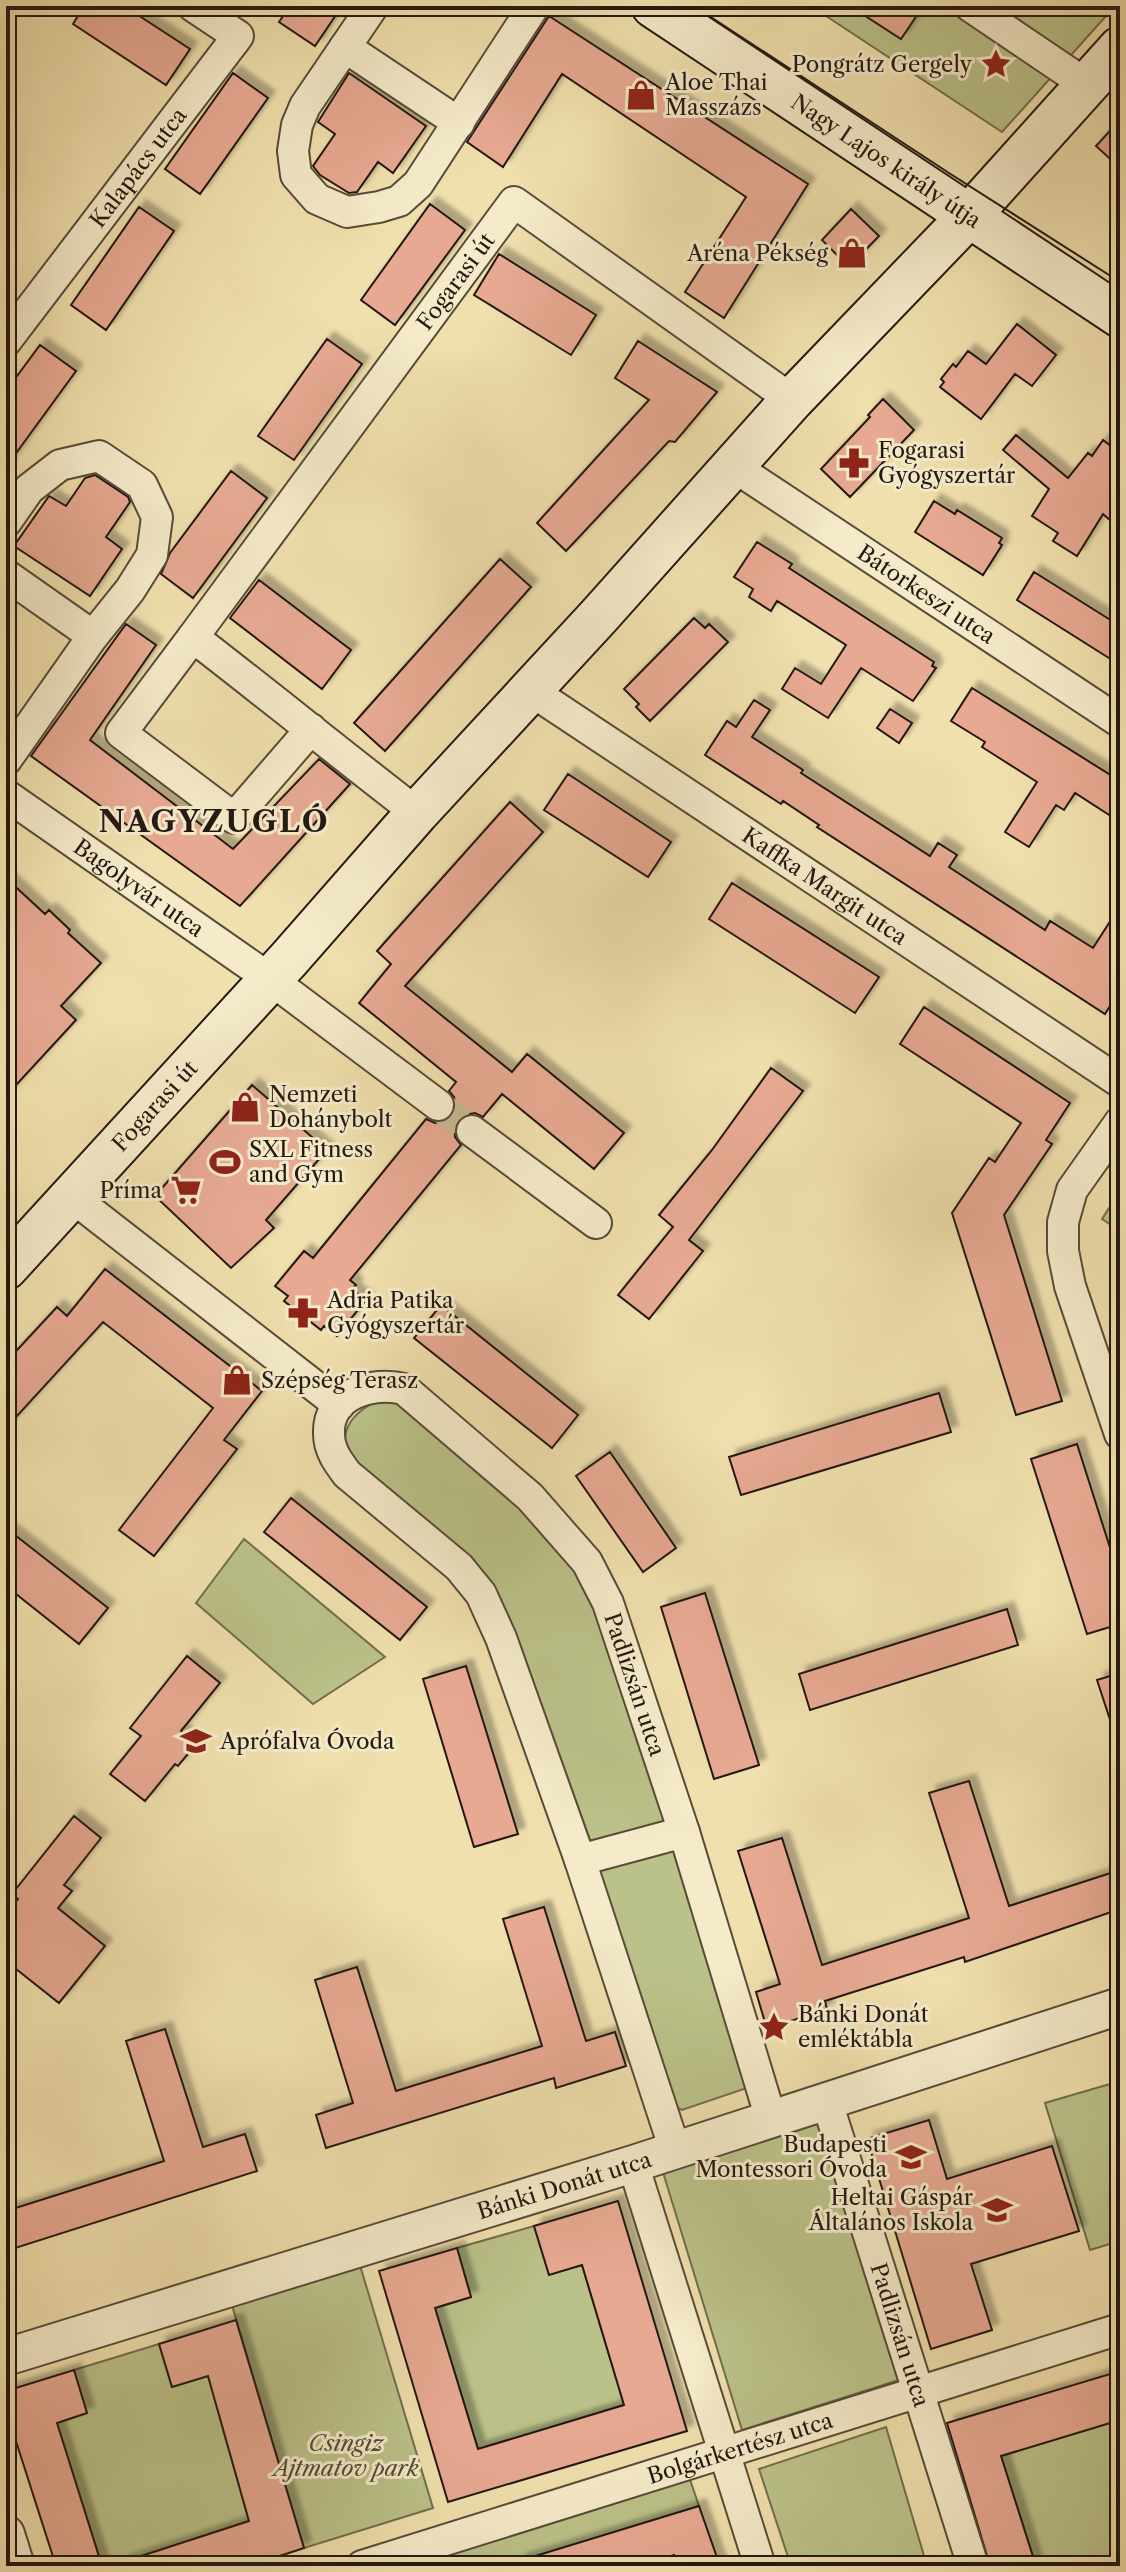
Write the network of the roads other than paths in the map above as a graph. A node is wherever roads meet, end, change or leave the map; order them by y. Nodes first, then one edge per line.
1 (193, 6) edge
2 (373, 6) edge
3 (534, 6) edge
4 (653, 6) edge
5 (970, 6) edge
6 (345, 47) junction
7 (1120, 48) edge
8 (1087, 85) junction
9 (459, 123) junction
10 (968, 217) junction
11 (1120, 316) edge
12 (6, 341) edge
13 (792, 400) junction
14 (733, 466) junction
15 (6, 522) edge
16 (6, 575) edge
17 (93, 636) junction
18 (193, 637) junction
19 (530, 690) junction
20 (1120, 722) edge
21 (311, 729) junction
22 (6, 760) edge
23 (6, 795) edge
24 (417, 813) junction
25 (270, 979) junction
26 (1120, 1082) edge
27 (430, 1099) tunnel mouth
28 (1120, 1122) edge
29 (472, 1131) tunnel mouth
30 (72, 1197) junction
31 (596, 1223) dead end
32 (6, 1268) edge
33 (339, 1405) junction
34 (1120, 1434) edge
35 (684, 1832) junction
36 (580, 1860) junction
37 (1120, 2006) edge
38 (827, 2102) junction
39 (771, 2119) junction
40 (675, 2150) junction
41 (633, 2164) junction
42 (1120, 2329) edge
43 (6, 2357) edge
44 (918, 2392) junction
45 (725, 2453) junction
46 (6, 2534) edge
47 (16, 2566) edge
48 (362, 2566) edge
49 (760, 2566) edge
50 (973, 2566) edge

1 - 12 street, Kalapács utca
2 - 6 street
3 - 9 street
4 - 10 main road, Nagy Lajos király útja
5 - 8 street
6 - 9 street
6 - 9 street
7 - 8 main road, Fogarasi út
8 - 10 main road, Fogarasi út
10 - 11 main road, Nagy Lajos király útja
10 - 13 main road, Fogarasi út
13 - 14 main road, Fogarasi út
13 - 18 street, Fogarasi út
14 - 19 main road, Fogarasi út
14 - 20 street, Bátorkeszi utca
15 - 17 street
16 - 17 street
17 - 22 street
18 - 21 street
18 - 21 street, Fogarasi út
19 - 24 main road, Fogarasi út
19 - 26 street, Kaffka Margit utca
21 - 24 street
23 - 25 street, Bagolyvár utca
24 - 25 main road, Fogarasi út
25 - 27 street
25 - 30 main road, Fogarasi út
28 - 34 street
29 - 31 street
30 - 32 main road, Fogarasi út
30 - 33 street
33 - 35 street, Padlizsán utca
33 - 36 street
35 - 36 street
35 - 39 street, Padlizsán utca
36 - 40 street
37 - 38 street, Bánki Donát utca
38 - 39 street, Bánki Donát utca
38 - 44 street, Padlizsán utca
39 - 40 street, Bánki Donát utca
40 - 41 street, Bánki Donát utca
41 - 43 street, Bánki Donát utca
41 - 45 street
42 - 44 street, Bolgárkertész utca
44 - 45 street, Bolgárkertész utca
44 - 50 street, Padlizsán utca
45 - 48 street, Bolgárkertész utca
45 - 49 street
46 - 47 street

